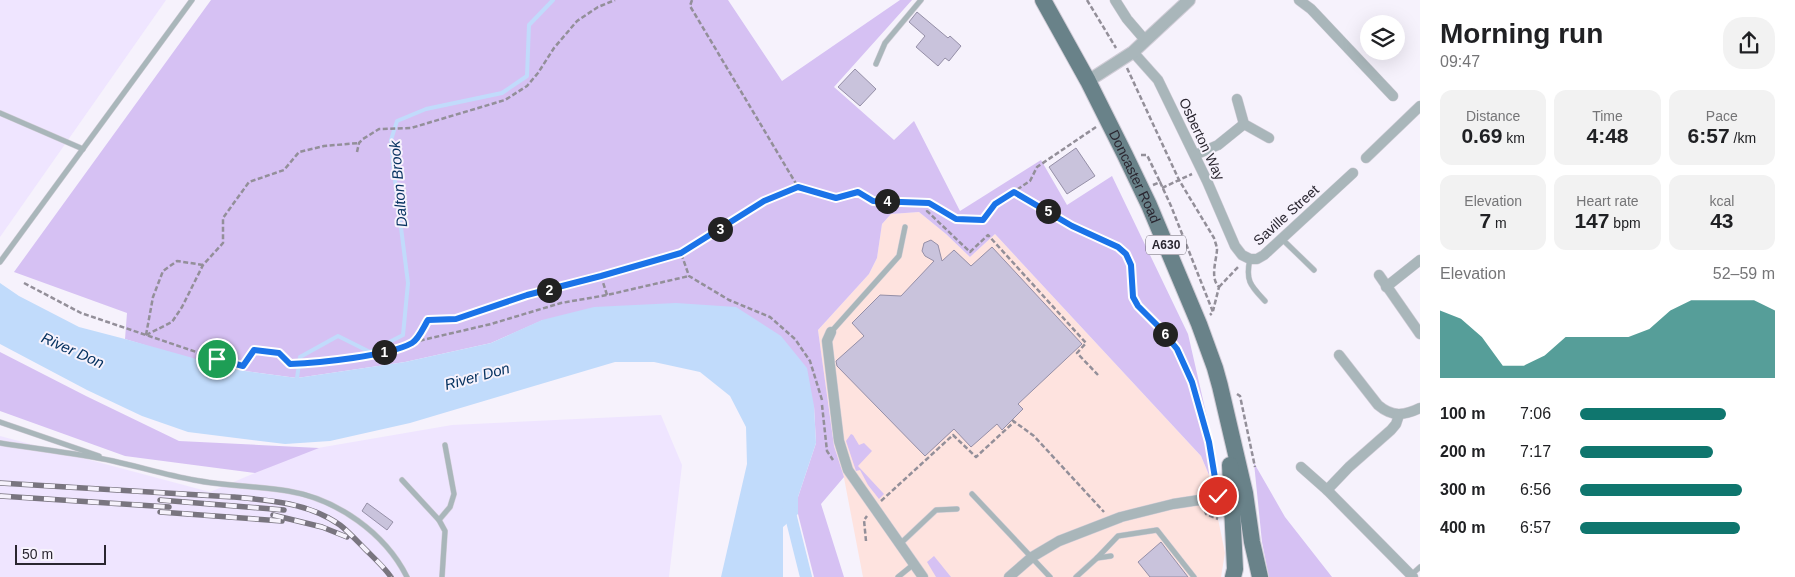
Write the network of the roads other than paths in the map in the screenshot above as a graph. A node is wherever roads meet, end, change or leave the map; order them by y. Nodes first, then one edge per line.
1 (921, 0) edge
2 (1043, 0) edge
3 (1115, 0) edge
4 (1189, 0) edge
5 (1299, 0) edge
6 (190, 1) edge
7 (1145, 40) junction
8 (1128, 55) junction
9 (876, 64) dead end
10 (1088, 81) junction
11 (1393, 96) dead end
12 (1237, 99) dead end
13 (1420, 106) edge
14 (0, 113) edge
15 (1244, 124) junction
16 (1269, 138) dead end
17 (83, 149) junction
18 (1194, 156) junction
19 (1366, 158) dead end
20 (1352, 173) dead end
21 (906, 227) dead end
22 (1282, 239) junction
23 (1235, 246) joint
24 (1248, 258) junction
25 (1420, 260) edge
26 (0, 262) edge
27 (1314, 270) dead end
28 (1379, 274) dead end
29 (1386, 287) junction
30 (1265, 301) dead end
31 (831, 332) joint
32 (1420, 334) edge
33 (1339, 355) dead end
34 (1420, 408) edge
35 (1399, 415) junction
36 (1226, 416) junction
37 (0, 422) edge
38 (0, 443) edge
39 (445, 445) dead end
40 (113, 461) junction
41 (1301, 467) dead end
42 (402, 480) dead end
43 (1327, 490) junction
44 (972, 494) dead end
45 (1225, 496) junction
46 (956, 509) dead end
47 (438, 520) junction
48 (900, 544) junction
49 (1111, 556) dead end
50 (1032, 558) junction
51 (1097, 558) junction
52 (914, 564) junction
53 (1420, 567) edge
54 (1412, 576) edge
55 (407, 577) edge
56 (442, 577) edge
57 (898, 577) edge
58 (923, 577) edge
59 (1009, 577) edge
60 (1050, 577) edge
61 (1076, 577) edge
62 (1194, 577) edge
63 (1233, 577) edge
64 (1260, 577) edge

1 - 9 lane
2 - 10 main road, Doncaster Road / A630
3 - 7 street
4 - 7 street
5 - 11 street
6 - 17 lane
7 - 8 street
8 - 10 street
8 - 18 street, Osberton Way
10 - 36 main road, Doncaster Road / A630
12 - 15 street
13 - 19 street
14 - 17 lane
15 - 16 street
15 - 18 street
17 - 26 lane
18 - 23 street, Osberton Way
20 - 22 street, Saville Street
21 - 31 lane
22 - 24 street, Saville Street
22 - 27 lane
23 - 24 street, Saville Street
24 - 30 lane
25 - 29 street
28 - 29 street
29 - 32 street
31 - 48 street
33 - 35 street
34 - 35 street
35 - 43 street
36 - 45 main road, Doncaster Road / A630
36 - 64 main road, Doncaster Road / A630
37 - 40 lane
38 - 40 lane
39 - 47 lane
40 - 55 lane
41 - 43 street
42 - 47 lane
43 - 54 street
44 - 50 lane
45 - 50 street
45 - 63 main road, Doncaster Road / A630
46 - 48 lane
47 - 56 lane
48 - 52 street
49 - 51 lane
50 - 59 street
50 - 60 lane
51 - 61 lane
51 - 62 lane
52 - 57 lane
52 - 58 street
53 - 54 lane

